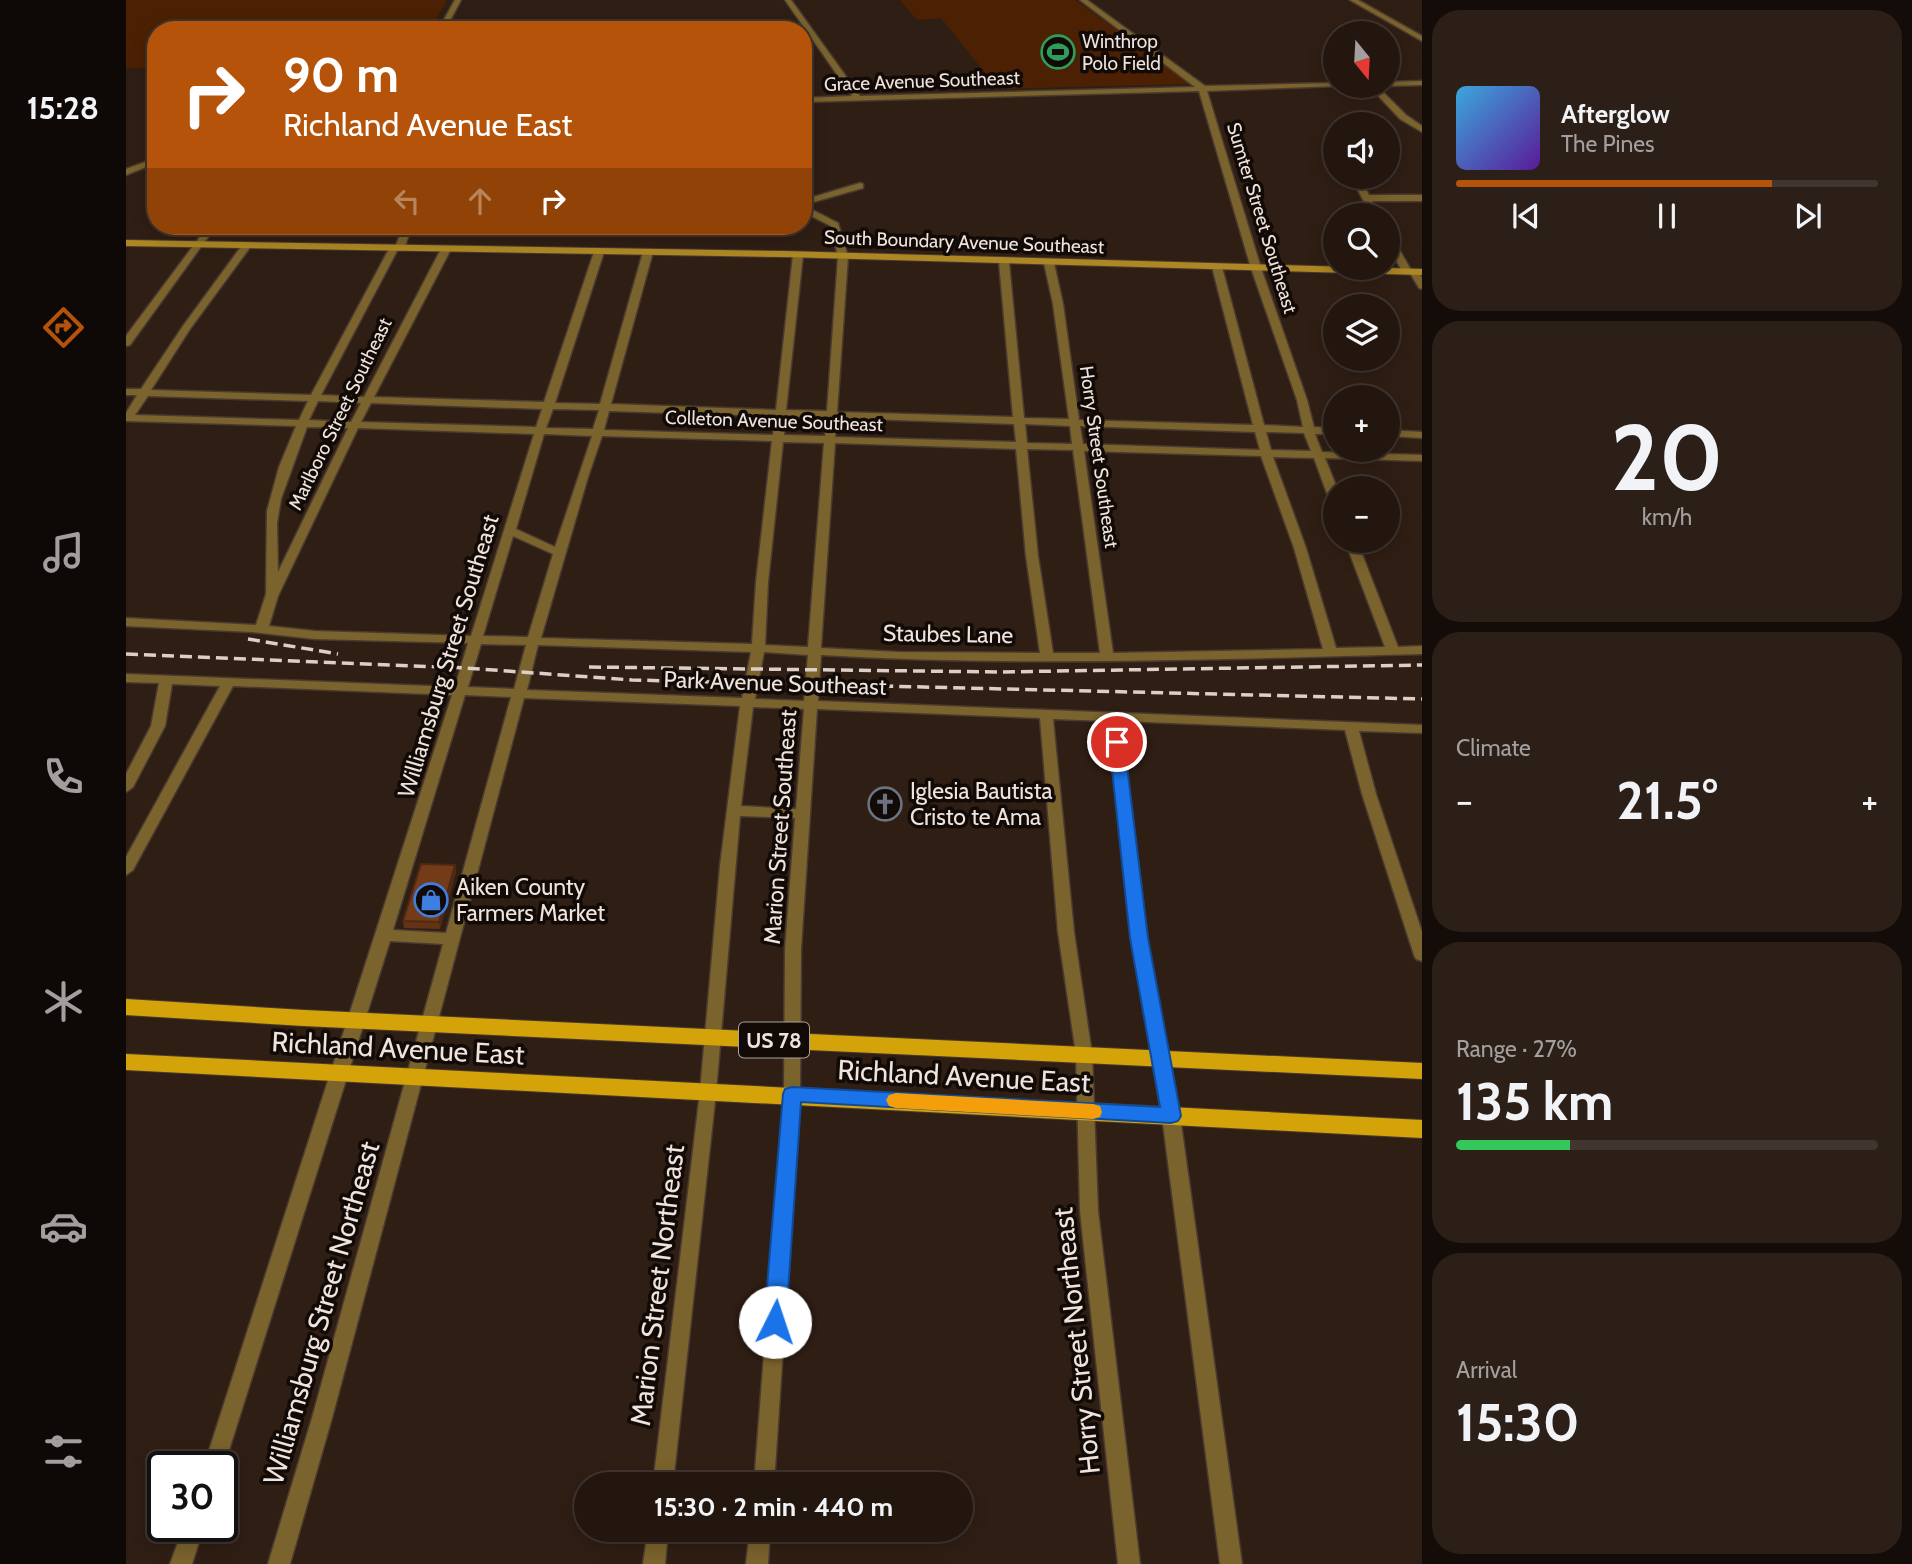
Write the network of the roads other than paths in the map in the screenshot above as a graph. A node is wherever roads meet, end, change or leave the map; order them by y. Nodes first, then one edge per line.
1 (458, 0) edge
2 (788, 0) edge
3 (1083, 0) edge
4 (1353, 0) edge
5 (446, 21) edge
6 (803, 21) edge
7 (812, 34) edge
8 (1422, 39) edge
9 (1422, 83) edge
10 (1400, 84) edge
11 (1323, 85) edge
12 (1202, 88) junction
13 (1385, 98) edge
14 (858, 99) junction
15 (812, 100) edge
16 (1420, 128) edge
17 (147, 164) edge
18 (126, 172) edge
19 (860, 186) dead end
20 (1361, 189) edge
21 (1366, 198) junction
22 (1422, 198) edge
23 (812, 202) edge
24 (1369, 203) edge
25 (812, 211) edge
26 (206, 235) edge
27 (404, 235) edge
28 (126, 243) edge
29 (199, 245) junction
30 (246, 246) junction
31 (397, 249) junction
32 (446, 249) junction
33 (599, 252) junction
34 (648, 252) junction
35 (1400, 253) edge
36 (798, 255) junction
37 (843, 257) junction
38 (1004, 262) junction
39 (1049, 263) junction
40 (1217, 267) junction
41 (1256, 268) junction
42 (1414, 272) edge
43 (1422, 286) edge
44 (126, 343) edge
45 (126, 392) edge
46 (146, 393) junction
47 (315, 399) junction
48 (367, 400) junction
49 (548, 405) junction
50 (605, 407) junction
51 (781, 411) junction
52 (830, 413) junction
53 (127, 418) edge
54 (1019, 419) junction
55 (1072, 421) junction
56 (303, 425) junction
57 (354, 426) junction
58 (1260, 427) junction
59 (1308, 430) junction
60 (540, 431) junction
61 (1323, 431) edge
62 (598, 433) junction
63 (1400, 434) edge
64 (1422, 435) edge
65 (779, 438) junction
66 (829, 440) junction
67 (1022, 446) junction
68 (1079, 448) junction
69 (1266, 452) junction
70 (1318, 455) junction
71 (1422, 458) edge
72 (1326, 476) edge
73 (509, 530) junction
74 (560, 553) junction
75 (1356, 553) edge
76 (272, 597) junction
77 (126, 622) edge
78 (262, 629) junction
79 (473, 642) junction
80 (533, 642) junction
81 (758, 648) junction
82 (1422, 650) edge
83 (1393, 651) junction
84 (814, 652) junction
85 (1331, 653) junction
86 (1047, 656) junction
87 (1107, 656) junction
88 (126, 678) edge
89 (166, 680) junction
90 (228, 682) junction
91 (458, 692) junction
92 (520, 695) junction
93 (747, 704) junction
94 (812, 706) junction
95 (1046, 715) junction
96 (1114, 718) junction
97 (1351, 726) junction
98 (1422, 729) edge
99 (126, 788) edge
100 (736, 811) junction
101 (804, 814) junction
102 (126, 870) edge
103 (383, 935) junction
104 (453, 939) junction
105 (1422, 955) edge
106 (126, 1007) edge
107 (355, 1020) junction
108 (430, 1023) junction
109 (712, 1037) junction
110 (792, 1041) junction
111 (1084, 1054) junction
112 (1160, 1058) junction
113 (126, 1062) edge
114 (1422, 1071) edge
115 (338, 1073) junction
116 (416, 1077) junction
117 (708, 1092) junction
118 (792, 1094) junction
119 (1087, 1111) junction
120 (1171, 1116) junction
121 (1422, 1129) edge
122 (219, 1451) edge
123 (664, 1472) edge
124 (765, 1472) edge
125 (188, 1542) edge
126 (657, 1542) edge
127 (759, 1542) edge
128 (180, 1564) edge
129 (279, 1564) edge
130 (654, 1564) edge
131 (757, 1564) edge
132 (1129, 1564) edge
133 (1231, 1564) edge

1 - 5 street
2 - 6 street
3 - 12 street
4 - 8 street
7 - 14 street
9 - 10 street
11 - 12 street, Grace Avenue Southeast
12 - 14 street, Grace Avenue Southeast
12 - 41 street, Sumter Street Southeast
13 - 16 street
14 - 15 street, Grace Avenue Southeast
17 - 18 street
19 - 23 street
20 - 21 street
21 - 22 street
21 - 24 street
25 - 37 street, Marion Street Southeast
26 - 29 street
27 - 31 street, Marlboro Street Southeast
28 - 29 street, South Boundary Avenue Southeast
29 - 30 street, South Boundary Avenue Southeast
29 - 44 street
30 - 31 street, South Boundary Avenue Southeast
30 - 46 street
31 - 32 street, South Boundary Avenue Southeast
31 - 47 street, Marlboro Street Southeast
32 - 33 street, South Boundary Avenue Southeast
32 - 48 street, Marlboro Street Southeast
33 - 34 street, South Boundary Avenue Southeast
33 - 49 street, Williamsburg Street Southeast
34 - 36 street, South Boundary Avenue Southeast
34 - 50 street
35 - 42 street
36 - 37 street, South Boundary Avenue Southeast
36 - 51 street, Marion Street Southeast
37 - 38 street, South Boundary Avenue Southeast
37 - 52 street, Marion Street Southeast
38 - 39 street, South Boundary Avenue Southeast
38 - 54 street
39 - 40 street, South Boundary Avenue Southeast
39 - 55 street, Horry Street Southeast
40 - 41 street, South Boundary Avenue Southeast
40 - 58 street
41 - 42 street, South Boundary Avenue Southeast
41 - 59 street, Sumter Street Southeast
42 - 43 street
45 - 46 street, Colleton Avenue Southeast
46 - 47 street, Colleton Avenue Southeast
46 - 53 street
47 - 48 street, Colleton Avenue Southeast
47 - 56 street, Marlboro Street Southeast
48 - 49 street, Colleton Avenue Southeast
48 - 57 street, Marlboro Street Southeast
49 - 50 street, Colleton Avenue Southeast
49 - 60 street, Williamsburg Street Southeast
50 - 51 street, Colleton Avenue Southeast
50 - 62 street
51 - 52 street, Colleton Avenue Southeast
51 - 65 street, Marion Street Southeast
52 - 54 street, Colleton Avenue Southeast
52 - 66 street, Marion Street Southeast
53 - 56 street, Colleton Avenue Southeast
54 - 55 street, Colleton Avenue Southeast
54 - 67 street
55 - 58 street, Colleton Avenue Southeast
55 - 68 street, Horry Street Southeast
56 - 57 street, Colleton Avenue Southeast
56 - 76 street, Marlboro Street Southeast
57 - 60 street, Colleton Avenue Southeast
57 - 76 street, Marlboro Street Southeast
58 - 59 street, Colleton Avenue Southeast
58 - 69 street
59 - 61 street, Colleton Avenue Southeast
59 - 70 street, Sumter Street Southeast
60 - 62 street, Colleton Avenue Southeast
60 - 73 street, Williamsburg Street Southeast
62 - 65 street, Colleton Avenue Southeast
62 - 74 street
63 - 64 street
65 - 66 street, Colleton Avenue Southeast
65 - 81 street, Marion Street Southeast
66 - 67 street, Colleton Avenue Southeast
66 - 84 street, Marion Street Southeast
67 - 68 street, Colleton Avenue Southeast
67 - 86 street
68 - 69 street, Colleton Avenue Southeast
68 - 87 street, Horry Street Southeast
69 - 70 street, Colleton Avenue Southeast
69 - 85 street
70 - 71 street, Colleton Avenue Southeast
70 - 72 street, Sumter Street Southeast
73 - 74 street
73 - 79 street, Williamsburg Street Southeast
74 - 80 street
75 - 83 street
76 - 78 street, Marlboro Street Southeast
77 - 78 street
78 - 79 street
79 - 80 street, Staubes Lane
79 - 91 street, Williamsburg Street Southeast
80 - 81 street, Staubes Lane
80 - 92 street
81 - 84 street, Staubes Lane
81 - 93 street, Marion Street Southeast
82 - 83 street, Staubes Lane
83 - 85 street, Staubes Lane
84 - 86 street, Staubes Lane
84 - 94 street, Marion Street Southeast
85 - 87 street, Staubes Lane
86 - 87 street, Staubes Lane
88 - 89 street, Park Avenue Southeast
89 - 90 street, Park Avenue Southeast
89 - 99 street
90 - 91 street, Park Avenue Southeast
90 - 102 street
91 - 92 street, Park Avenue Southeast
91 - 103 street, Williamsburg Street Southeast
92 - 93 street, Park Avenue Southeast
92 - 104 street
93 - 94 street, Park Avenue Southeast
93 - 100 street, Marion Street Southeast
94 - 95 street, Park Avenue Southeast
94 - 101 street, Marion Street Southeast
95 - 96 street, Park Avenue Southeast
95 - 111 street
96 - 97 street, Park Avenue Southeast
96 - 112 street
97 - 98 street, Park Avenue Southeast
97 - 105 street
100 - 101 street
100 - 109 street, Marion Street Southeast
101 - 110 street, Marion Street Southeast
103 - 104 street
103 - 107 street, Williamsburg Street Southeast
104 - 108 street
106 - 107 main road, Richland Avenue East / US 78
107 - 108 main road, Richland Avenue East / US 78
107 - 115 street, Williamsburg Street Southeast
108 - 109 main road, Richland Avenue East / US 78
108 - 116 street
109 - 110 main road, Richland Avenue East / US 78
109 - 117 street, Marion Street Southeast
110 - 111 main road, Richland Avenue East / US 78
110 - 118 street, Marion Street Southeast
111 - 112 main road, Richland Avenue East / US 78
111 - 119 street
112 - 114 main road, Richland Avenue East / US 78
112 - 120 street
113 - 115 main road, Richland Avenue East
115 - 116 main road, Richland Avenue East
115 - 122 street
116 - 117 main road, Richland Avenue East
116 - 129 street, Williamsburg Street Northeast
117 - 118 main road, Richland Avenue East
117 - 123 street, Marion Street Northeast
118 - 119 main road, Richland Avenue East
118 - 124 street
119 - 120 main road, Richland Avenue East
119 - 132 street, Horry Street Northeast
120 - 121 main road, Richland Avenue East
120 - 133 street
125 - 128 street
126 - 130 street
127 - 131 street

